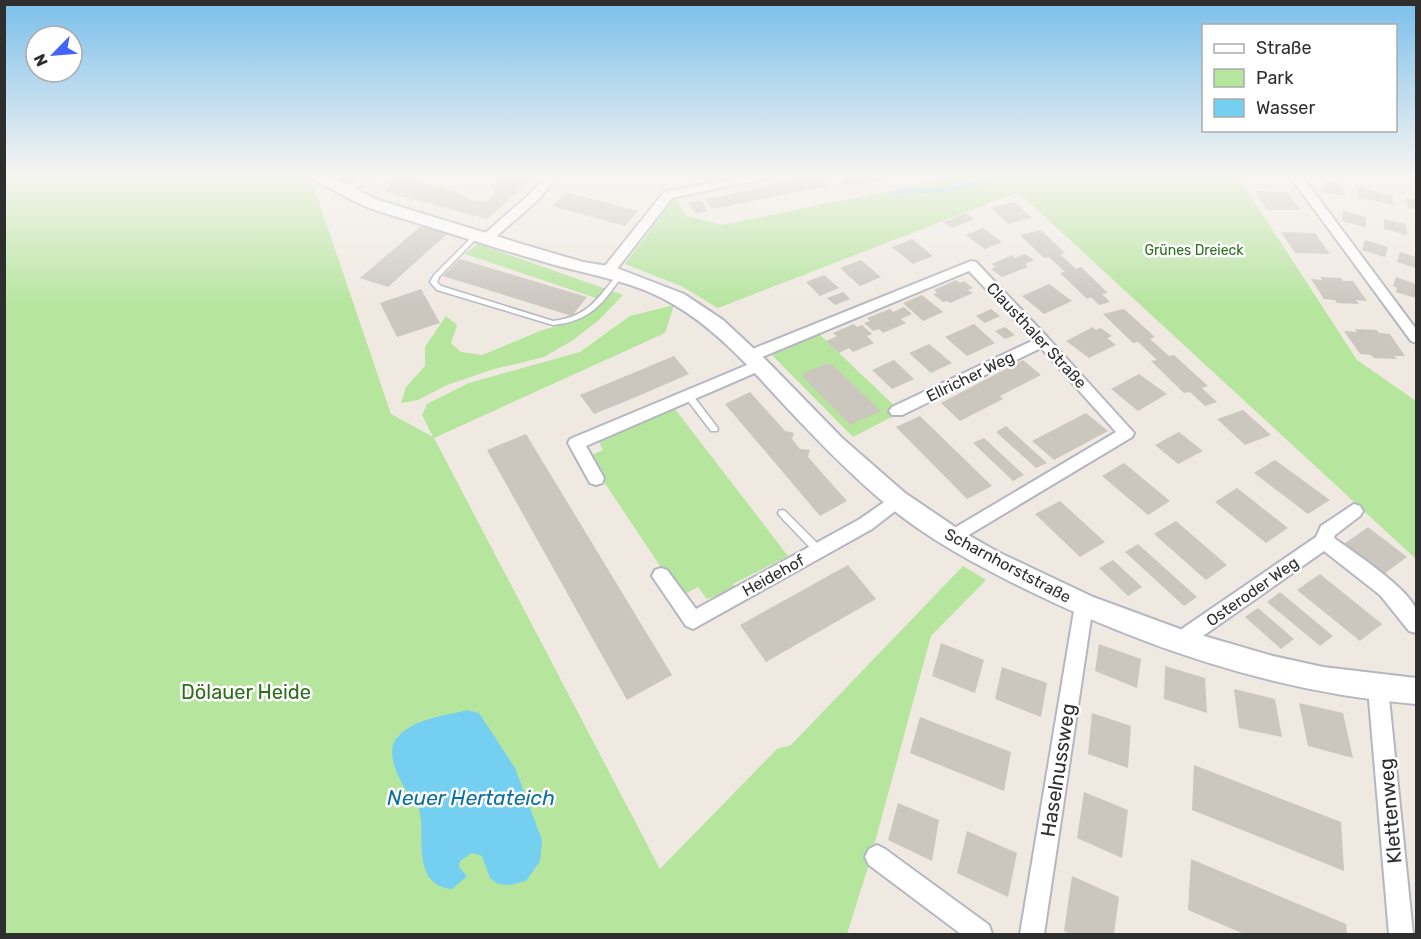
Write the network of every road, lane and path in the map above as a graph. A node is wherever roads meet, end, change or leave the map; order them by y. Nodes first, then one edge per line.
1 (423, 219) edge
2 (505, 219) edge
3 (652, 219) edge
4 (1328, 219) edge
5 (481, 237) junction
6 (614, 273) junction
7 (1416, 338) edge
8 (1043, 340) junction
9 (755, 360) junction
10 (688, 395) junction
11 (897, 411) dead end
12 (714, 429) dead end
13 (596, 478) dead end
14 (897, 500) junction
15 (1354, 512) dead end
16 (782, 513) dead end
17 (952, 538) junction
18 (1324, 541) junction
19 (818, 550) junction
20 (661, 576) dead end
21 (1084, 605) junction
22 (1416, 625) edge
23 (1180, 641) junction
24 (1378, 688) junction
25 (1416, 691) edge
26 (877, 857) dead end
27 (980, 934) edge
28 (1032, 934) edge
29 (1401, 934) edge

1 - 5 street, Scharnhorststraße
2 - 5 street
3 - 6 street
4 - 7 street
5 - 6 street, Scharnhorststraße
5 - 6 lane
6 - 9 street, Scharnhorststraße
8 - 9 street, Clausthaler Straße
8 - 11 street, Ellricher Weg
8 - 17 street, Clausthaler Straße
9 - 10 street
9 - 14 street, Scharnhorststraße
10 - 12 lane
10 - 13 street
14 - 17 street, Scharnhorststraße
14 - 19 street, Heidehof
15 - 18 street, Osteroder Weg
16 - 19 lane
17 - 21 street, Scharnhorststraße
18 - 22 street
18 - 23 street, Osteroder Weg
19 - 20 street, Heidehof
21 - 23 street, Scharnhorststraße
21 - 28 street, Haselnussweg
23 - 24 street, Scharnhorststraße
24 - 25 street, Scharnhorststraße
24 - 29 street, Klettenweg
26 - 27 street

